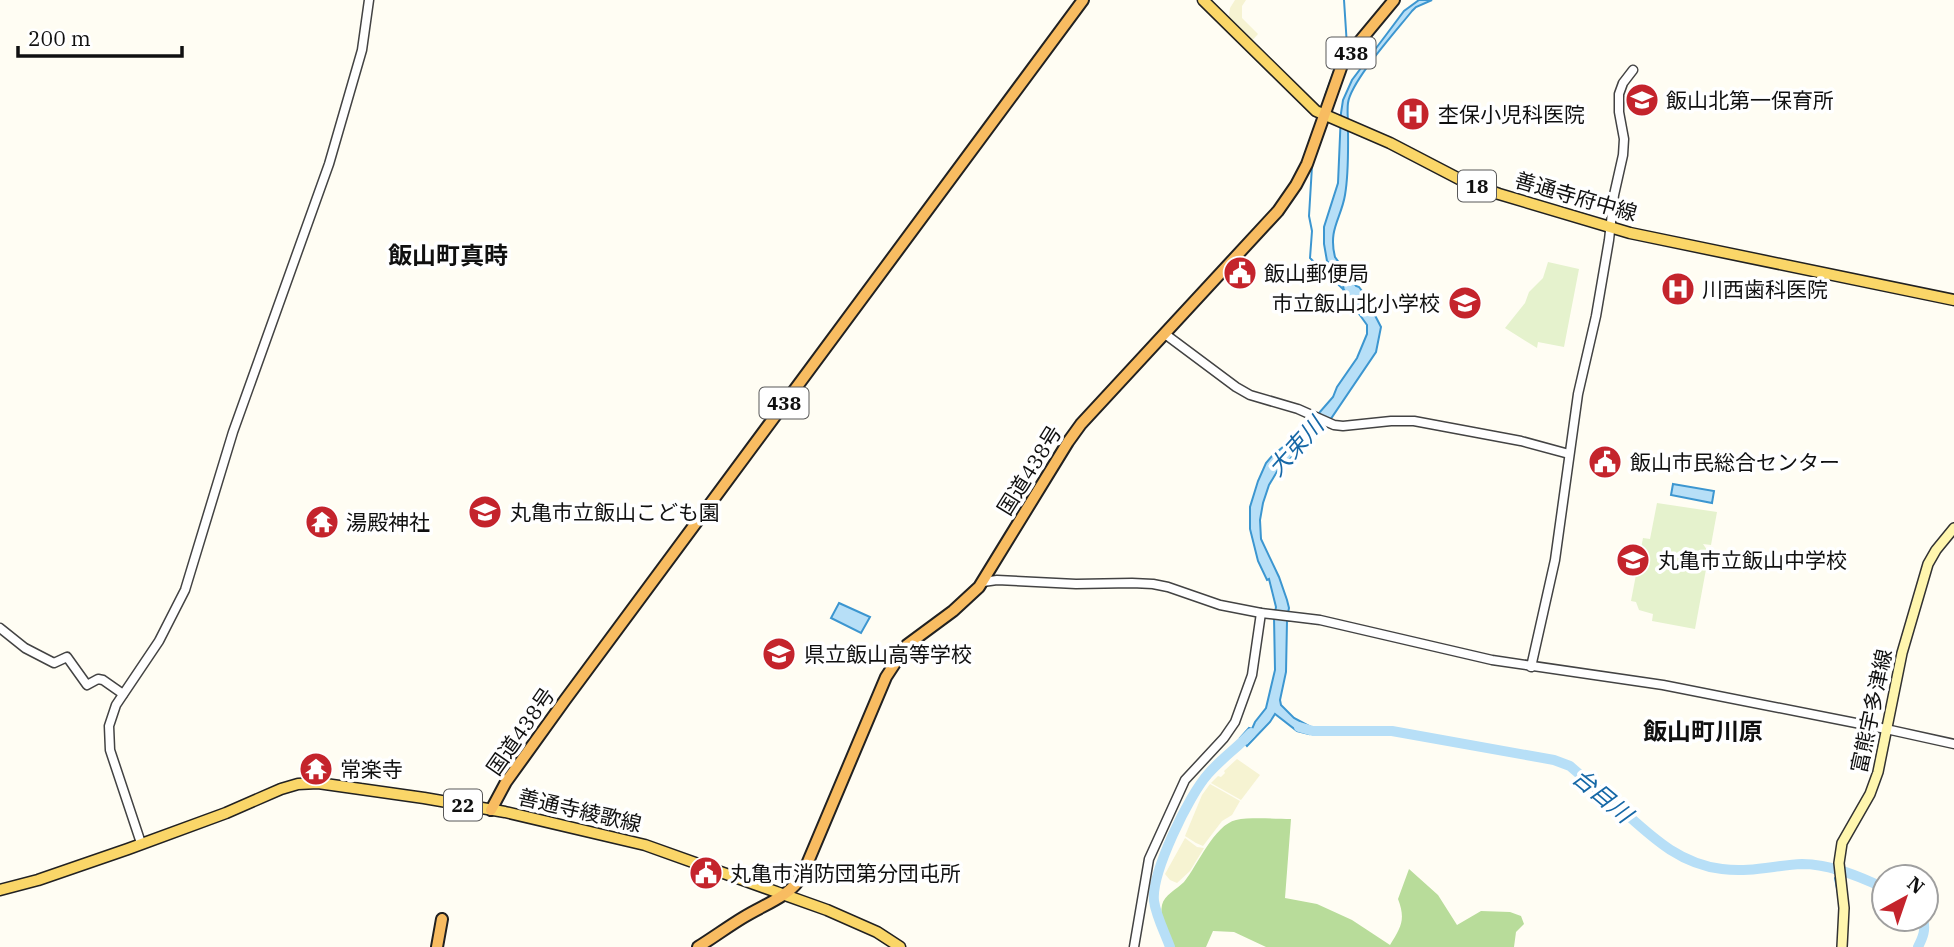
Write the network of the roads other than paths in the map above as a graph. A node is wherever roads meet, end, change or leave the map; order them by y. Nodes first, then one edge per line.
1 (369, 0) edge
2 (1074, 0) edge
3 (1083, 0) edge
4 (1203, 0) edge
5 (1394, 0) edge
6 (1633, 70) dead end
7 (1324, 115) junction
8 (1610, 227) junction
9 (1954, 300) edge
10 (1165, 334) junction
11 (1569, 454) junction
12 (1954, 528) edge
13 (983, 582) junction
14 (1261, 612) junction
15 (0, 628) edge
16 (1531, 667) junction
17 (123, 694) junction
18 (1886, 729) junction
19 (1954, 744) edge
20 (487, 809) junction
21 (141, 843) junction
22 (0, 890) edge
23 (785, 895) junction
24 (442, 919) dead end
25 (437, 947) edge
26 (698, 947) edge
27 (900, 947) edge
28 (1134, 947) edge
29 (1842, 947) edge

1 - 17 street
2 - 20 highway, 国道438号 / 438
3 - 20 highway, 国道438号 / 438
4 - 7 main road, 善通寺府中線 / 18
5 - 7 highway, 国道438号 / 438
6 - 8 street
7 - 8 main road, 善通寺府中線 / 18
7 - 10 highway, 国道438号 / 438
8 - 9 main road, 善通寺府中線 / 18
8 - 11 street
10 - 11 street
10 - 13 highway, 国道438号 / 438
11 - 16 street
12 - 18 main road, 富熊宇多津線
13 - 14 street
13 - 23 highway, 国道438号 / 438
14 - 16 street
14 - 28 street
15 - 17 street
16 - 18 street
17 - 21 street
18 - 19 street
18 - 29 main road, 富熊宇多津線
20 - 21 main road, 善通寺綾歌線 / 22
20 - 23 main road, 善通寺綾歌線 / 22
21 - 22 main road, 善通寺綾歌線 / 22
23 - 26 highway, 国道438号 / 438
23 - 27 main road, 善通寺綾歌線 / 22
24 - 25 highway

